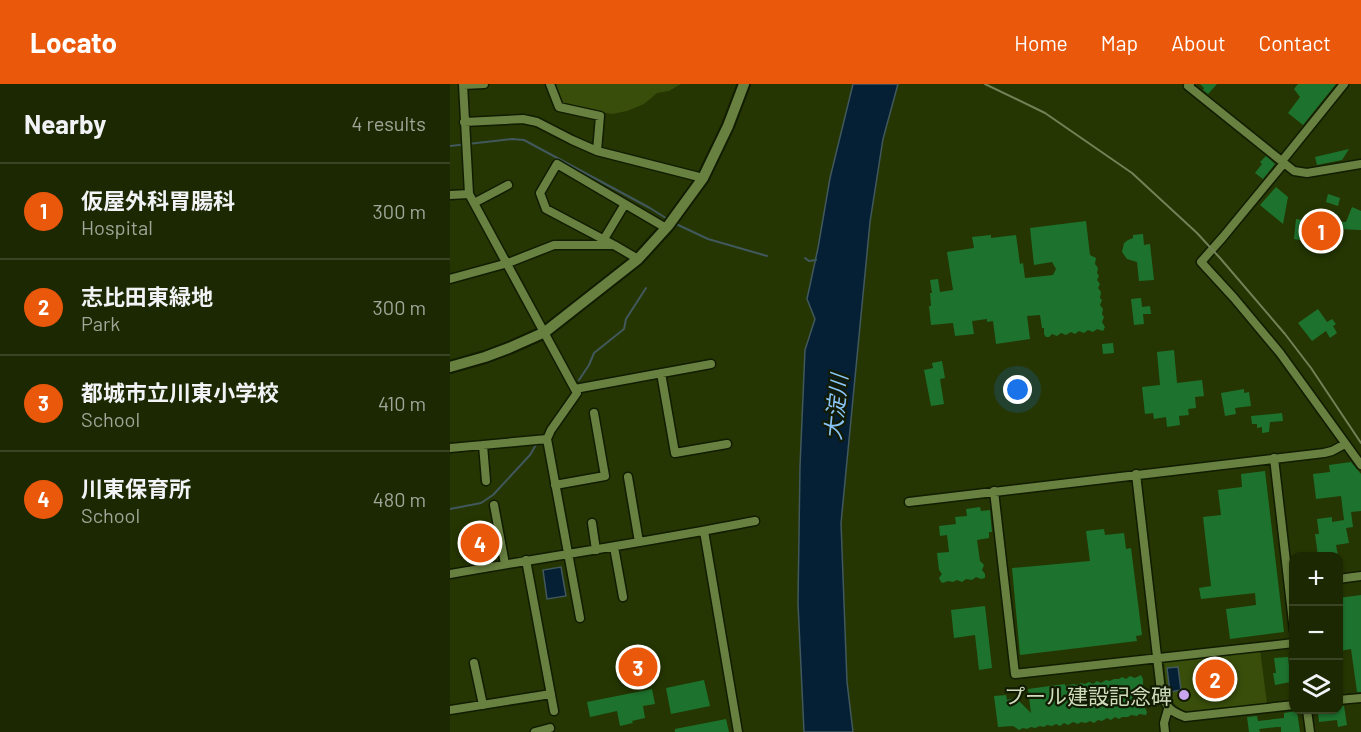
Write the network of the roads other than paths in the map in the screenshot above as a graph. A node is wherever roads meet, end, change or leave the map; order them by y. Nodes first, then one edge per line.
1 (484, 84) edge
2 (550, 84) edge
3 (744, 84) edge
4 (1190, 84) edge
5 (1344, 84) edge
6 (463, 85) edge
7 (464, 122) junction
8 (597, 151) junction
9 (1283, 162) junction
10 (1361, 164) edge
11 (703, 178) junction
12 (508, 185) dead end
13 (469, 194) junction
14 (450, 195) edge
15 (474, 203) junction
16 (625, 204) junction
17 (667, 227) junction
18 (604, 239) junction
19 (614, 245) junction
20 (638, 259) junction
21 (508, 263) junction
22 (450, 279) edge
23 (545, 332) junction
24 (711, 364) dead end
25 (450, 367) edge
26 (661, 373) junction
27 (575, 388) junction
28 (594, 413) dead end
29 (547, 439) junction
30 (727, 444) dead end
31 (1346, 444) junction
32 (483, 445) junction
33 (450, 448) edge
34 (1274, 458) junction
35 (1361, 465) edge
36 (1136, 474) junction
37 (627, 477) dead end
38 (486, 481) dead end
39 (555, 485) junction
40 (994, 491) junction
41 (909, 502) dead end
42 (494, 505) dead end
43 (756, 521) dead end
44 (592, 522) dead end
45 (704, 531) junction
46 (639, 542) junction
47 (614, 547) junction
48 (596, 550) junction
49 (568, 555) junction
50 (526, 560) junction
51 (505, 564) junction
52 (1289, 570) edge
53 (450, 574) edge
54 (1361, 576) edge
55 (1343, 578) edge
56 (623, 597) dead end
57 (580, 618) dead end
58 (1289, 643) edge
59 (1157, 658) junction
60 (474, 663) dead end
61 (550, 694) junction
62 (1361, 698) edge
63 (1343, 700) edge
64 (483, 705) junction
65 (1289, 705) edge
66 (1168, 709) junction
67 (450, 710) edge
68 (554, 711) dead end
69 (1308, 714) edge
70 (550, 728) dead end
71 (535, 732) edge
72 (738, 732) edge
73 (1165, 732) edge
74 (1310, 732) edge

1 - 6 street
2 - 8 street
3 - 11 street
4 - 9 street
5 - 9 street
6 - 7 street
7 - 8 street
7 - 13 street
8 - 11 street
9 - 10 street
9 - 31 street
11 - 17 street
12 - 15 street
13 - 14 street
13 - 15 street
15 - 21 street
16 - 17 street
16 - 18 street
16 - 18 street
17 - 20 street
18 - 19 street
19 - 20 street
19 - 21 street
20 - 23 street
21 - 22 street
21 - 23 street
23 - 25 street
23 - 27 street
24 - 26 street
26 - 27 street
26 - 30 street
27 - 29 street
28 - 39 street
29 - 32 street
29 - 39 street
31 - 34 street
31 - 35 street
32 - 33 street
32 - 38 street
34 - 36 street
34 - 52 street
36 - 40 street
36 - 59 street
37 - 46 street
39 - 49 street
40 - 41 street
40 - 59 street
42 - 51 street
43 - 45 street
44 - 48 street
45 - 46 street
45 - 72 street
46 - 47 street
47 - 48 street
47 - 56 street
48 - 49 street
49 - 50 street
49 - 57 street
50 - 51 street
50 - 61 street
51 - 53 street
54 - 55 street
58 - 59 street
59 - 66 street
60 - 64 street
61 - 64 street
61 - 68 street
62 - 63 street
64 - 67 street
65 - 66 street
66 - 73 street
69 - 74 street
70 - 71 street

